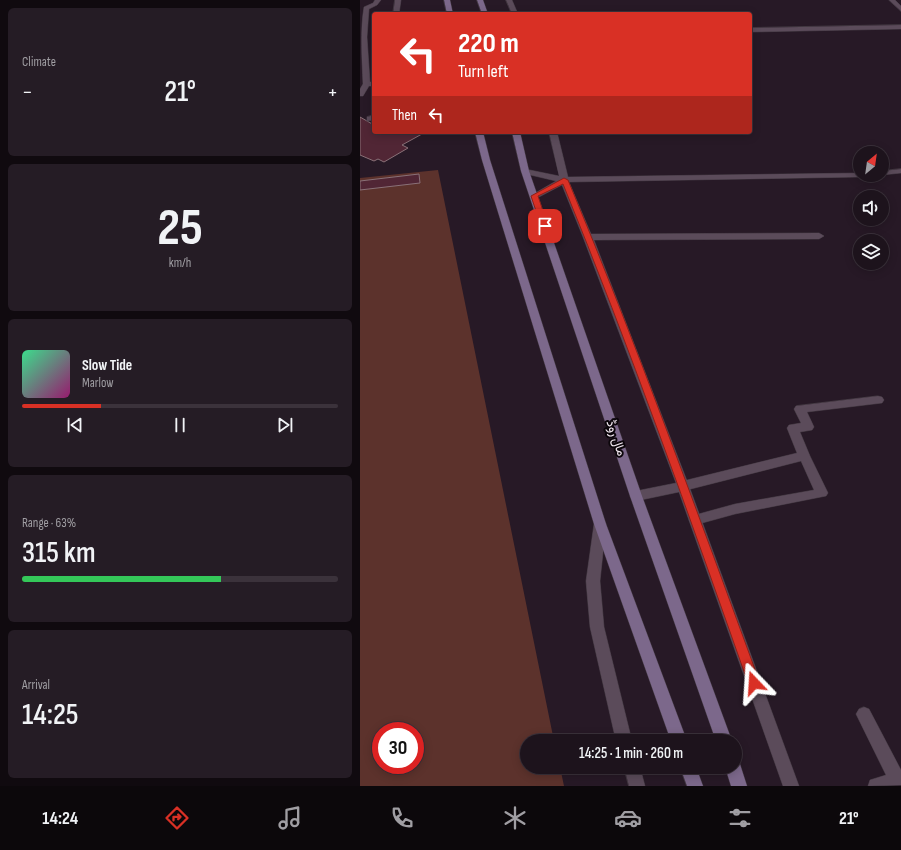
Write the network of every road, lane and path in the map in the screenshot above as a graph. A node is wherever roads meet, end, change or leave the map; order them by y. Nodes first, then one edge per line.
1 (378, 0) edge
2 (398, 0) edge
3 (447, 0) edge
4 (480, 0) edge
5 (509, 0) edge
6 (892, 0) edge
7 (901, 9) edge
8 (396, 12) edge
9 (450, 12) edge
10 (484, 12) edge
11 (514, 12) edge
12 (901, 27) edge
13 (752, 30) edge
14 (363, 62) edge
15 (371, 84) edge
16 (360, 94) edge
17 (480, 134) edge
18 (516, 134) edge
19 (553, 134) edge
20 (525, 170) junction
21 (901, 171) edge
22 (889, 172) edge
23 (853, 175) edge
24 (564, 180) junction
25 (534, 196) junction
26 (819, 236) dead end
27 (588, 237) junction
28 (878, 400) dead end
29 (804, 456) junction
30 (683, 486) junction
31 (636, 496) junction
32 (695, 520) junction
33 (600, 524) junction
34 (864, 714) dead end
35 (622, 734) edge
36 (676, 734) edge
37 (721, 734) edge
38 (634, 774) edge
39 (735, 774) edge
40 (637, 786) edge
41 (739, 786) edge
42 (791, 786) edge
43 (876, 786) edge

1 - 14 street
2 - 8 street
3 - 9 main road
4 - 10 main road
5 - 11 street
6 - 7 street
12 - 13 street
14 - 15 street
15 - 16 street
17 - 33 main road
18 - 20 main road, مال روڈ
19 - 24 street
20 - 24 street
20 - 25 main road, مال روڈ
21 - 22 street
23 - 24 street
24 - 25 street
24 - 27 street
25 - 31 main road, مال روڈ
26 - 27 street
27 - 30 street
28 - 29 street
29 - 30 street
29 - 32 street
30 - 31 street
30 - 32 street
31 - 37 main road, مال روڈ
32 - 42 street
33 - 35 street
33 - 36 main road
34 - 43 street
38 - 40 street
39 - 41 main road

